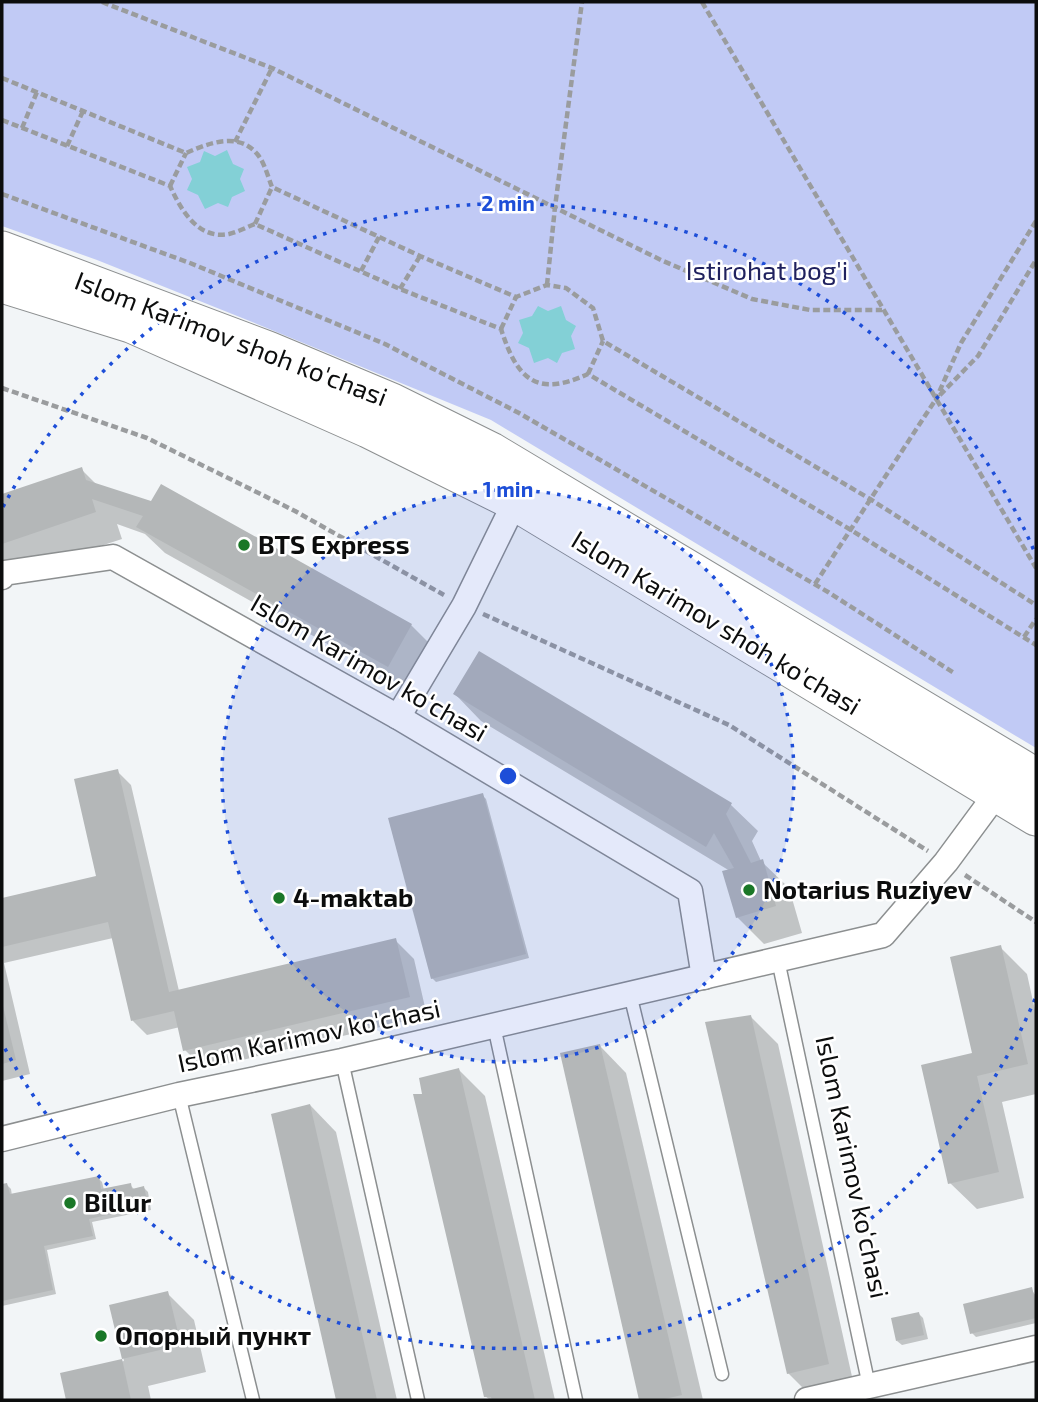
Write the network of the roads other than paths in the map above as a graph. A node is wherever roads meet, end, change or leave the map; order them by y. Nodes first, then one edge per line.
1 (4, 265) edge
2 (515, 502) junction
3 (2, 577) edge
4 (398, 717) junction
5 (1036, 777) edge
6 (997, 793) junction
7 (1036, 817) edge
8 (778, 960) junction
9 (704, 977) junction
10 (630, 994) junction
11 (495, 1026) junction
12 (342, 1061) junction
13 (179, 1095) junction
14 (2, 1139) edge
15 (1036, 1348) edge
16 (722, 1374) dead end
17 (869, 1386) junction
18 (253, 1400) edge
19 (418, 1400) edge
20 (576, 1400) edge
21 (807, 1400) edge

1 - 2 main road, Islom Karimov shoh ko'chasi
1 - 5 main road, Islom Karimov shoh ko'chasi
2 - 4 street
2 - 6 main road, Islom Karimov shoh ko'chasi
3 - 4 street, Islom Karimov ko‘chasi
4 - 9 street, Islom Karimov ko‘chasi
6 - 7 main road, Islom Karimov shoh ko'chasi
6 - 8 street, Islom Karimov ko'chasi
8 - 9 street, Islom Karimov ko'chasi
8 - 17 lane, Islom Karimov ko‘chasi
9 - 10 street, Islom Karimov ko'chasi
10 - 11 street, Islom Karimov ko'chasi
10 - 16 lane
11 - 12 street, Islom Karimov ko'chasi
11 - 20 lane
12 - 13 street, Islom Karimov ko'chasi
12 - 19 lane
13 - 14 street, Islom Karimov ko'chasi
13 - 18 lane
15 - 17 street
17 - 21 street

